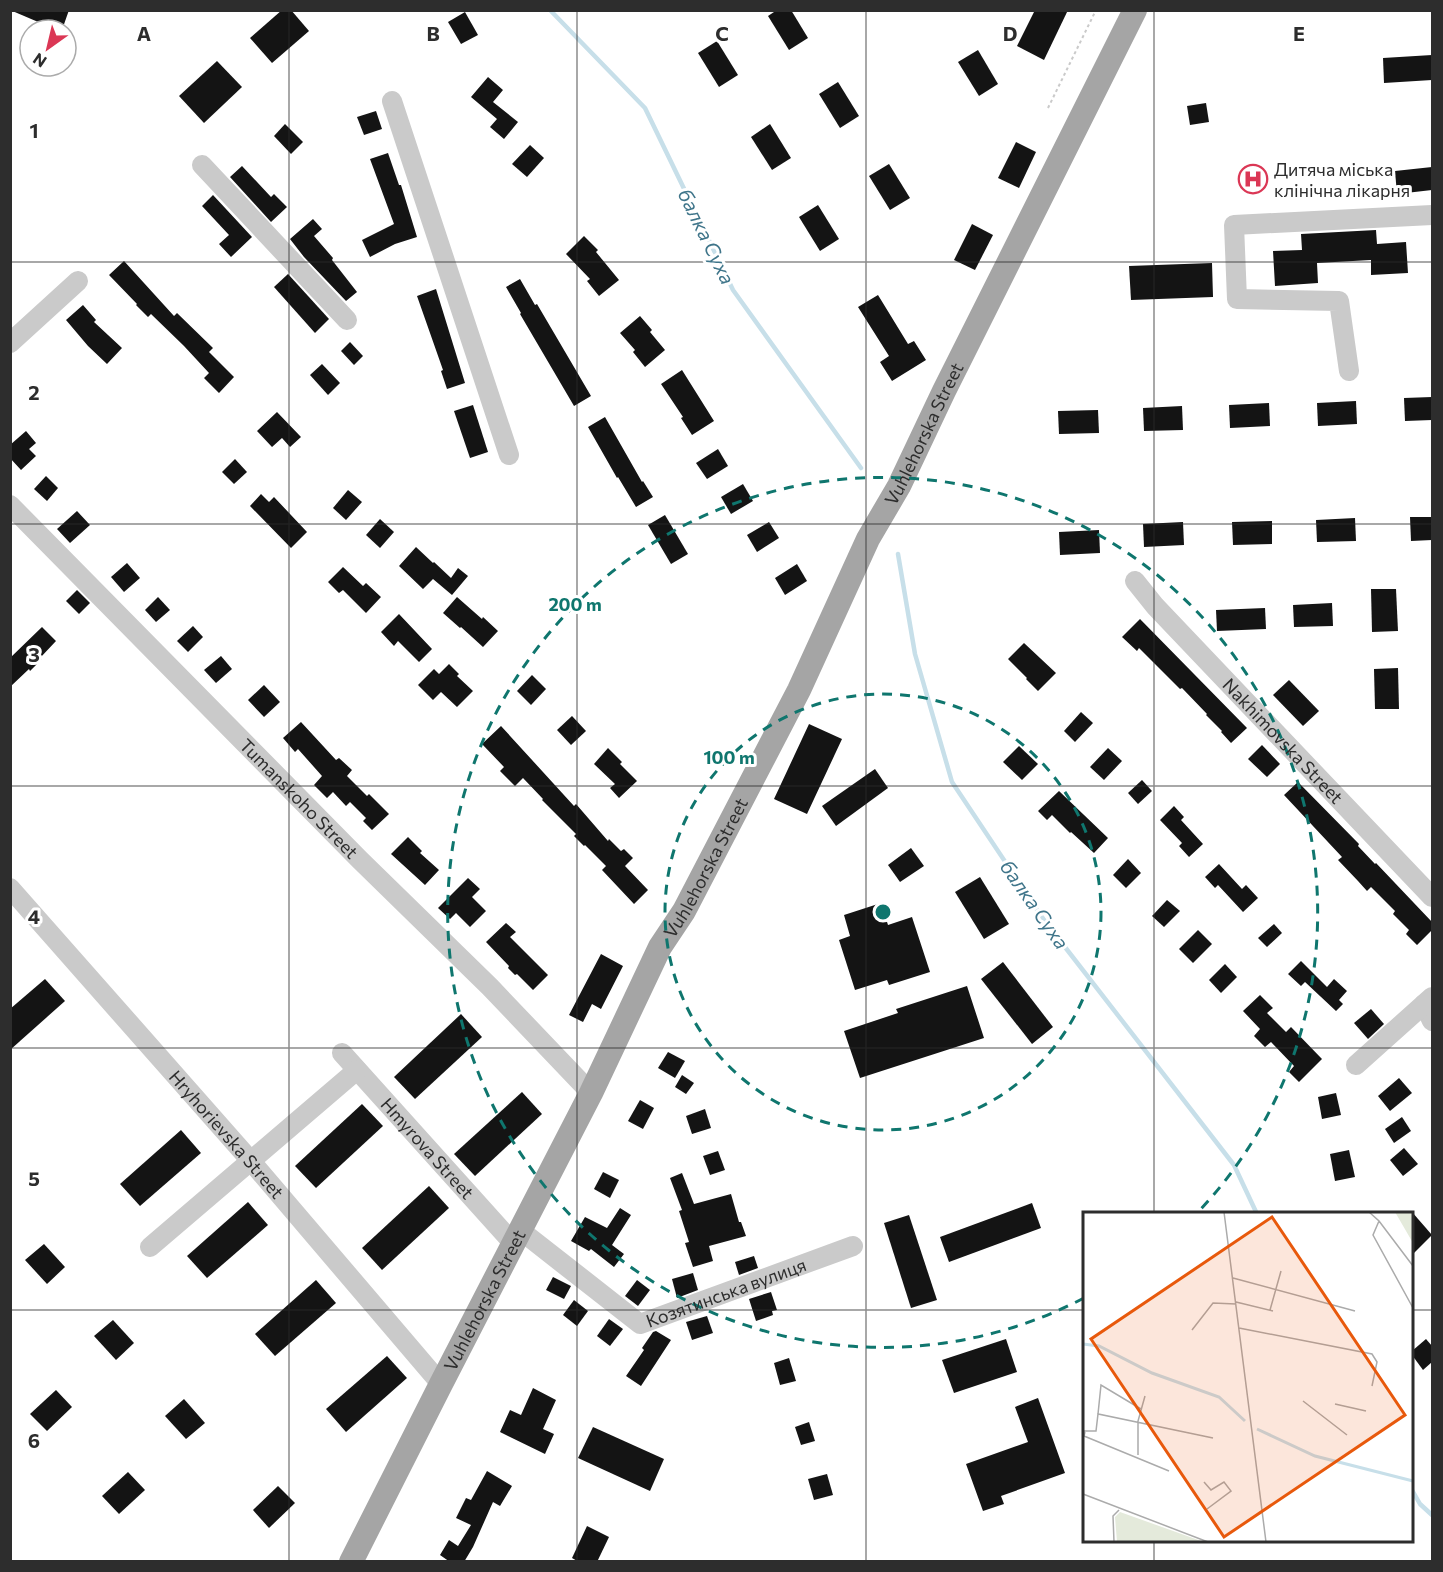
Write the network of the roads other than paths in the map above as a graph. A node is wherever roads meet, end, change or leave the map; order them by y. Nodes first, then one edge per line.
1 (1135, 10) edge
2 (393, 102) dead end
3 (202, 165) dead end
4 (1432, 215) edge
5 (78, 281) dead end
6 (347, 320) dead end
7 (10, 343) edge
8 (1349, 370) dead end
9 (509, 455) dead end
10 (10, 505) edge
11 (1135, 581) dead end
12 (10, 888) edge
13 (1432, 897) edge
14 (1430, 1007) edge
15 (342, 1053) dead end
16 (1356, 1065) dead end
17 (357, 1070) junction
18 (591, 1093) junction
19 (250, 1160) junction
20 (517, 1237) junction
21 (854, 1246) dead end
22 (150, 1247) dead end
23 (441, 1384) junction
24 (351, 1562) edge

1 - 18 main road, Vuhlehorska Street
2 - 9 street
3 - 6 street
4 - 8 street
5 - 7 street
10 - 18 street, Tumanskoho Street
11 - 13 street, Nakhimovska Street
12 - 19 street, Hryhorievska Street
14 - 16 street
15 - 17 street, Hmyrova Street
17 - 19 street
17 - 20 street, Hmyrova Street
18 - 20 main road, Vuhlehorska Street
19 - 22 street
19 - 23 street, Hryhorievska Street
20 - 21 street, Козятинська вулиця
20 - 23 main road, Vuhlehorska Street
23 - 24 main road, Vuhlehorska Street

